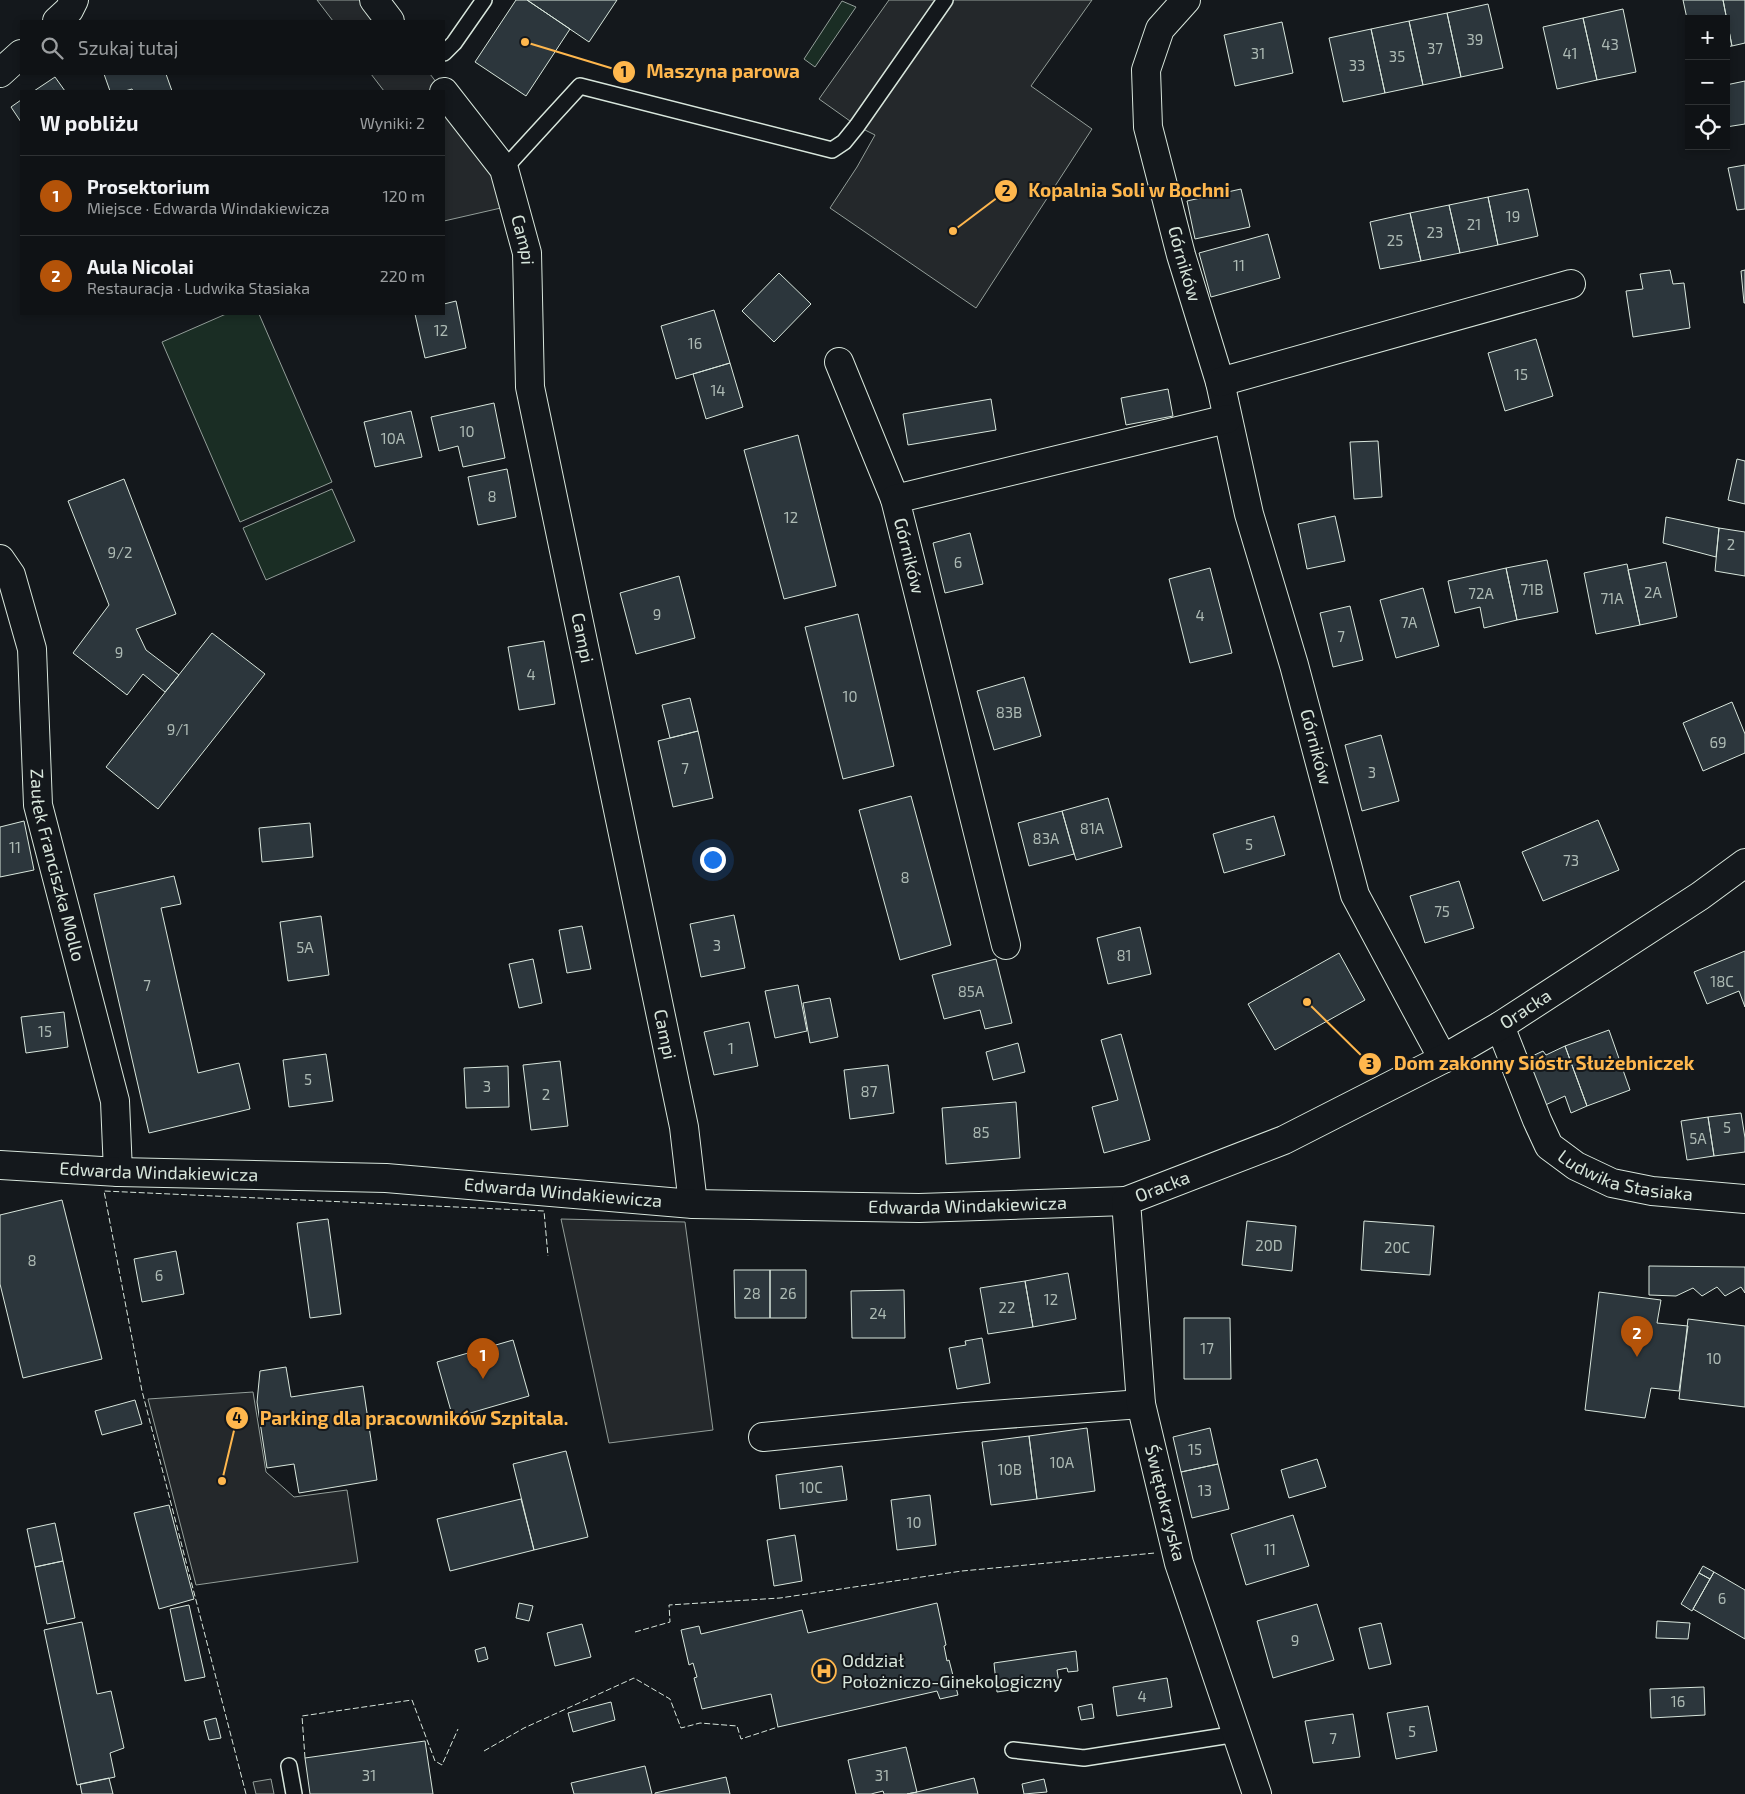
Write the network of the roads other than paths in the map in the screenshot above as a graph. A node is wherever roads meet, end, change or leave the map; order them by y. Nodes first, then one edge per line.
1 (74, 0) edge
2 (374, 0) edge
3 (484, 0) edge
4 (945, 0) edge
5 (1186, 0) edge
6 (58, 20) edge
7 (389, 20) edge
8 (445, 52) edge
9 (20, 55) edge
10 (0, 73) edge
11 (431, 75) edge
12 (443, 90) edge
13 (445, 92) edge
14 (504, 169) junction
15 (1571, 284) dead end
16 (839, 362) dead end
17 (1220, 382) junction
18 (1227, 420) junction
19 (895, 499) junction
20 (0, 559) edge
21 (1745, 863) edge
22 (1006, 945) dead end
23 (1500, 1026) junction
24 (1443, 1059) junction
25 (0, 1165) edge
26 (118, 1172) junction
27 (1745, 1199) edge
28 (1126, 1201) junction
29 (693, 1204) junction
30 (1141, 1404) junction
31 (763, 1437) dead end
32 (1237, 1734) junction
33 (1013, 1750) dead end
34 (289, 1766) dead end
35 (294, 1794) edge
36 (1257, 1794) edge

1 - 6 street
2 - 7 street
3 - 8 lane
4 - 14 lane
5 - 17 street, Górników
9 - 10 street
11 - 12 street, Campi
13 - 14 street, Campi
14 - 29 street, Campi
15 - 17 street
16 - 19 street
17 - 18 street, Górników
18 - 19 street, Górników
18 - 24 street, Górników
19 - 22 street, Górników
20 - 26 street, Zaułek Franciszka Mollo
21 - 23 street, Oracka
23 - 24 street, Oracka
23 - 27 street, Ludwika Stasiaka
24 - 28 street, Oracka
25 - 26 street, Edwarda Windakiewicza
26 - 29 street, Edwarda Windakiewicza
28 - 29 street, Edwarda Windakiewicza
28 - 30 street, Świętokrzyska
30 - 31 street
30 - 32 street, Świętokrzyska
32 - 33 lane
32 - 36 street, Świętokrzyska
34 - 35 lane

